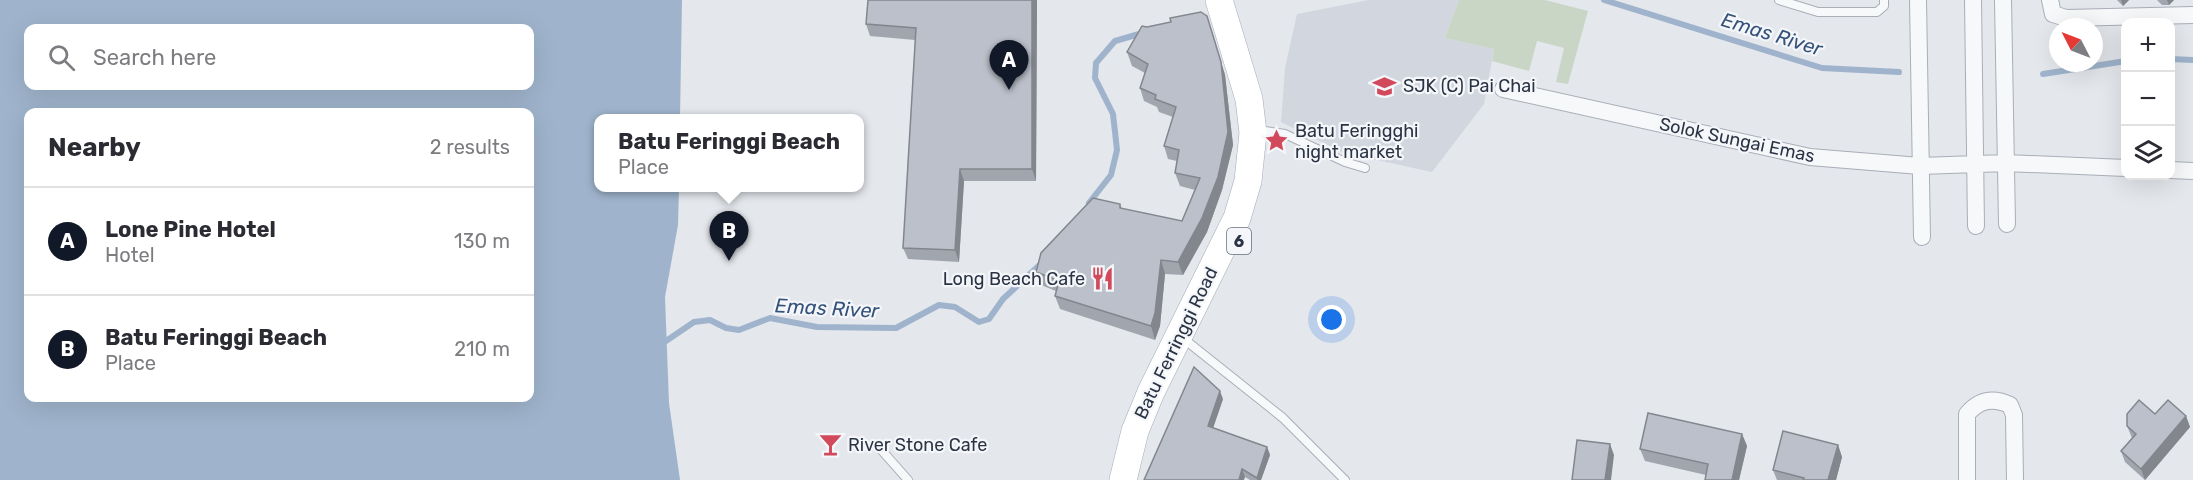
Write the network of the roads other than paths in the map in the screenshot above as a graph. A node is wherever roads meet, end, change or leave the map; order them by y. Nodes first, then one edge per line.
1 (1219, 0) edge
2 (1237, 0) edge
3 (1779, 0) edge
4 (1884, 0) edge
5 (1918, 0) edge
6 (1973, 0) edge
7 (2003, 0) edge
8 (2050, 0) edge
9 (2193, 15) edge
10 (1503, 89) dead end
11 (1259, 132) junction
12 (2006, 163) junction
13 (1975, 164) junction
14 (1920, 166) junction
15 (1365, 168) dead end
16 (2121, 168) edge
17 (2175, 170) edge
18 (2193, 171) edge
19 (2007, 224) dead end
20 (1976, 226) dead end
21 (1922, 237) dead end
22 (1184, 340) junction
23 (877, 445) dead end
24 (908, 480) edge
25 (1123, 480) edge
26 (1135, 480) edge
27 (1345, 480) edge
28 (1967, 480) edge
29 (2015, 480) edge

1 - 11 main road, Batu Ferringgi Road / 6
2 - 11 main road, Batu Ferringgi Road / 6
3 - 4 lane
5 - 14 street
6 - 13 street
7 - 12 street
8 - 9 street
10 - 14 street, Solok Sungai Emas
11 - 15 lane
11 - 22 main road, Batu Ferringgi Road / 6
12 - 13 street, Solok Sungai Emas
12 - 16 street, Solok Sungai Emas
12 - 19 street
13 - 14 street, Solok Sungai Emas
13 - 20 street
14 - 21 street
17 - 18 street
22 - 25 main road, Batu Ferringgi Road / 6
22 - 26 main road, Batu Ferringgi Road / 6
22 - 27 lane
23 - 24 lane
28 - 29 street

